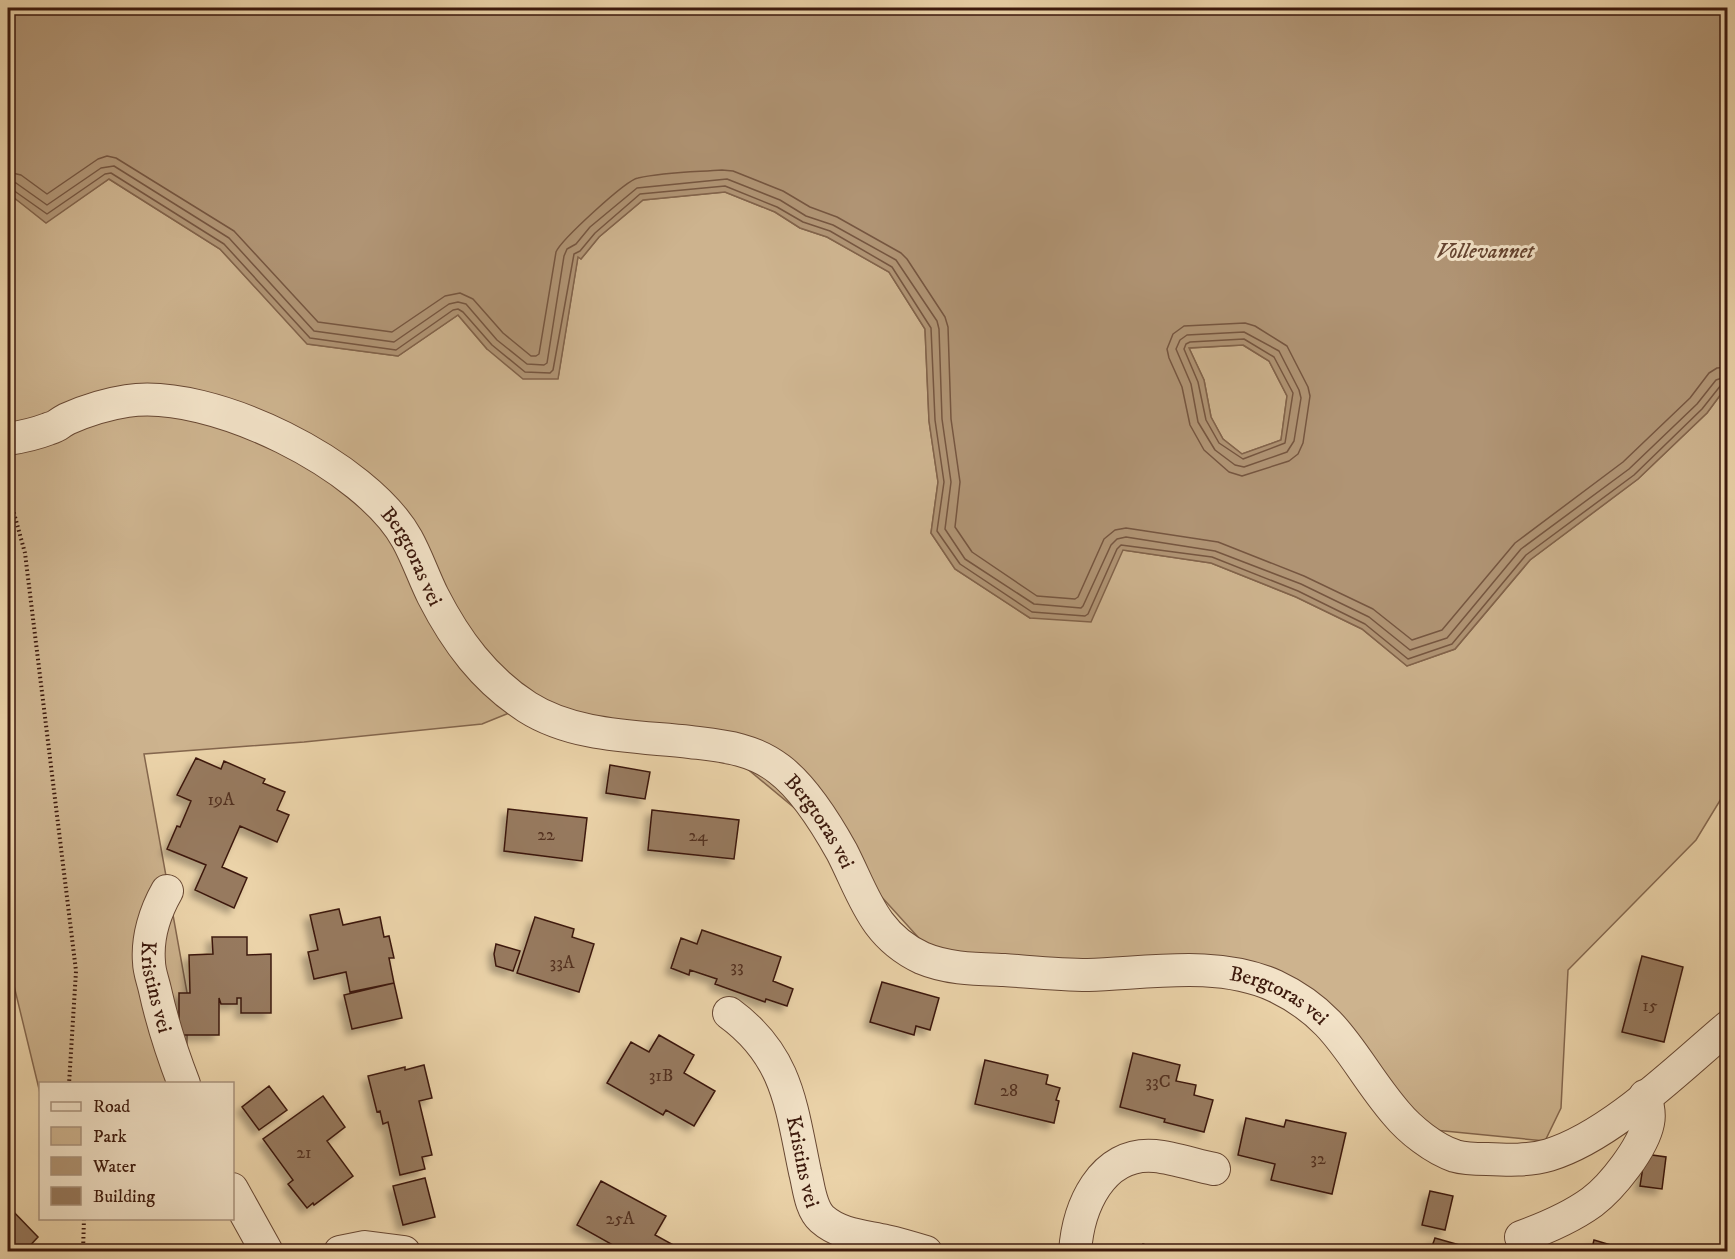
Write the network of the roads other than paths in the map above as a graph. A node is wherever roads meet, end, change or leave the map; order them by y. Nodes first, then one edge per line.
1 (8, 452) edge
2 (167, 891) dead end
3 (729, 1013) dead end
4 (1728, 1027) edge
5 (184, 1082) edge
6 (1645, 1096) junction
7 (1214, 1169) dead end
8 (234, 1193) edge
9 (1521, 1237) dead end
10 (267, 1251) edge
11 (340, 1251) edge
12 (404, 1251) edge
13 (926, 1251) edge
14 (1075, 1251) edge

1 - 6 street, Bergtoras vei
2 - 5 street, Kristins vei
3 - 13 street, Kristins vei
4 - 6 street, Bergtoras vei
6 - 9 street
7 - 14 street
8 - 10 street
11 - 12 street

